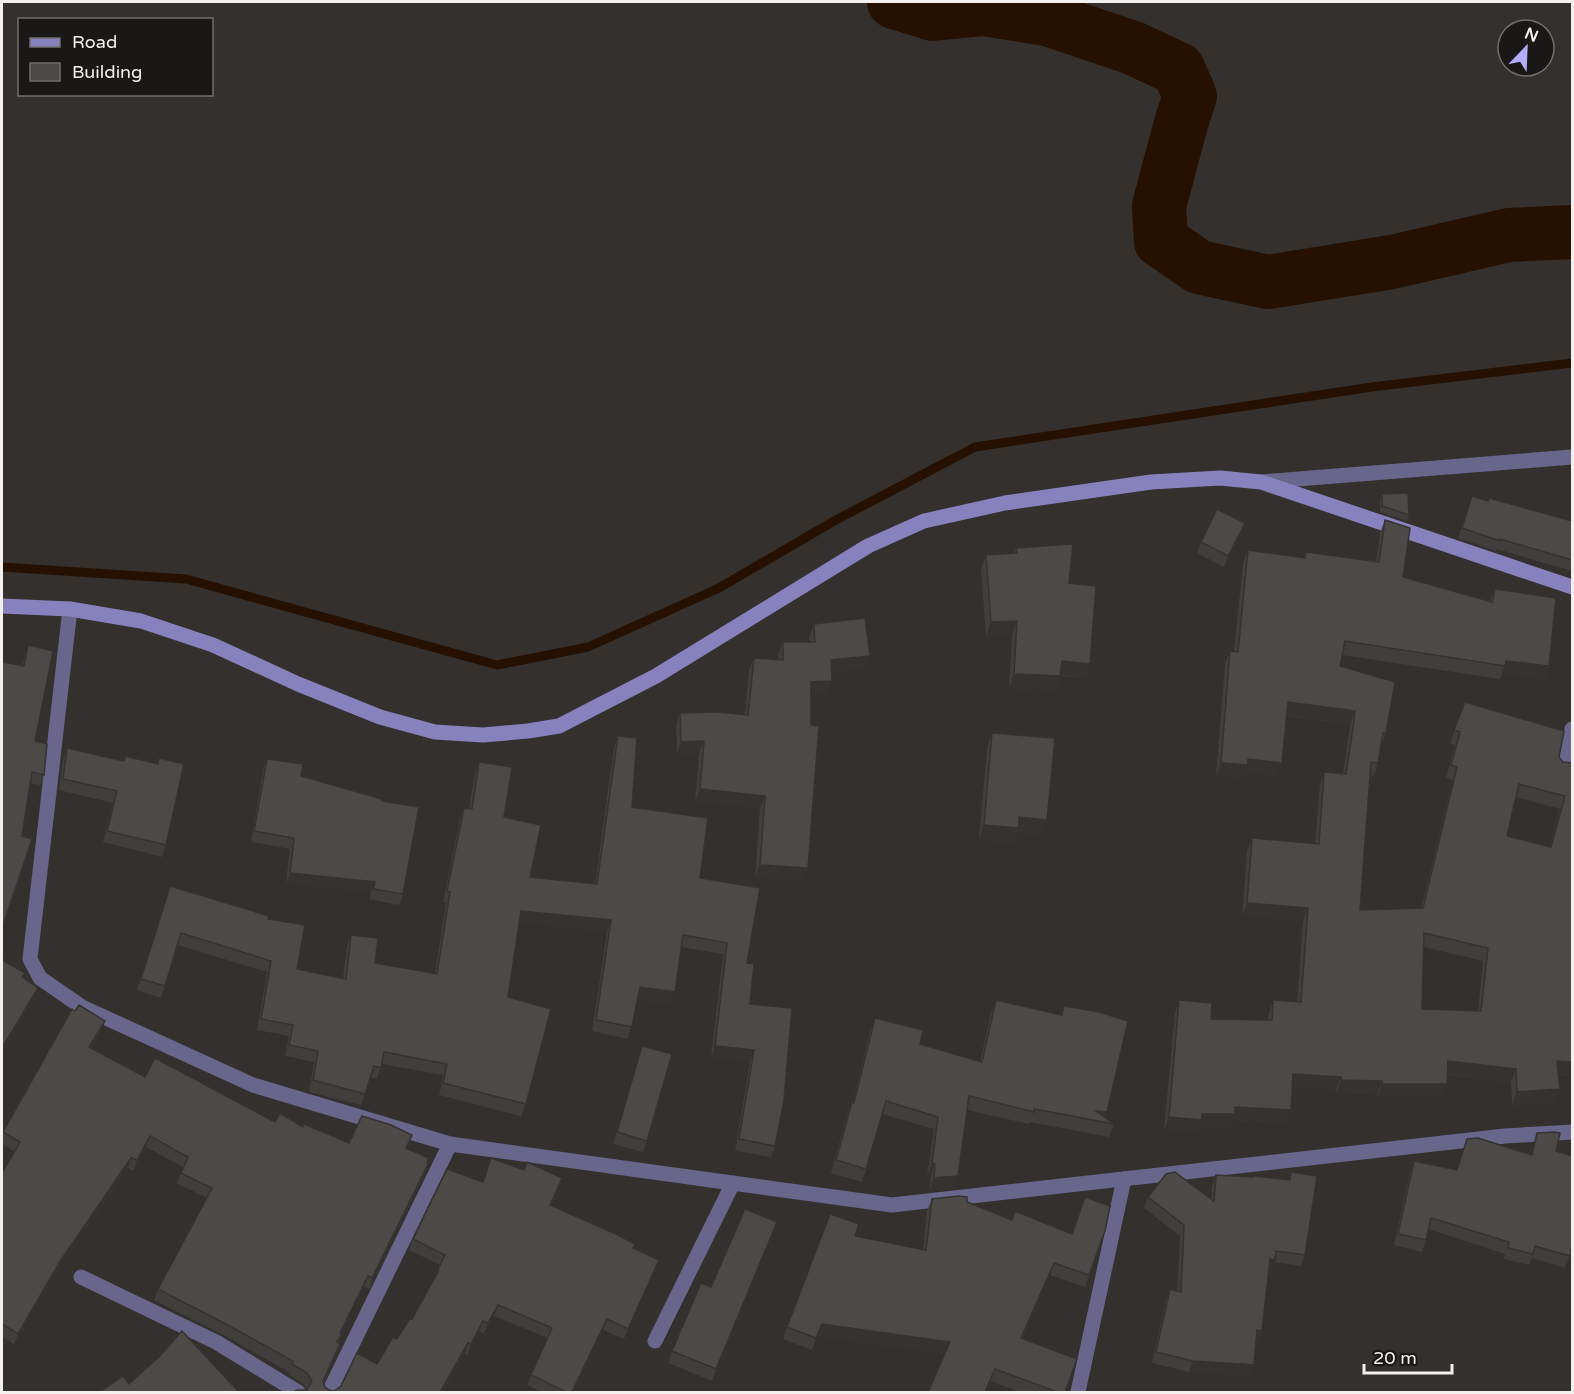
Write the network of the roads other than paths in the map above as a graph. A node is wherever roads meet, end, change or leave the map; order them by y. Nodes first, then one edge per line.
1 (1572, 457) edge
2 (1261, 482) junction
3 (1572, 587) edge
4 (2, 606) edge
5 (70, 609) junction
6 (1572, 729) edge
7 (1564, 767) edge
8 (19, 971) edge
9 (40, 978) junction
10 (1572, 1132) edge
11 (450, 1144) junction
12 (1124, 1179) junction
13 (733, 1183) junction
14 (81, 1277) dead end
15 (655, 1341) dead end
16 (298, 1392) edge
17 (329, 1392) edge
18 (1078, 1392) edge

1 - 2 street
2 - 3 street
2 - 5 street
4 - 5 street
5 - 9 street
6 - 7 street
8 - 9 street
9 - 11 street
10 - 12 street
11 - 13 street
11 - 17 street
12 - 13 street
12 - 18 street
13 - 15 street
14 - 16 street

